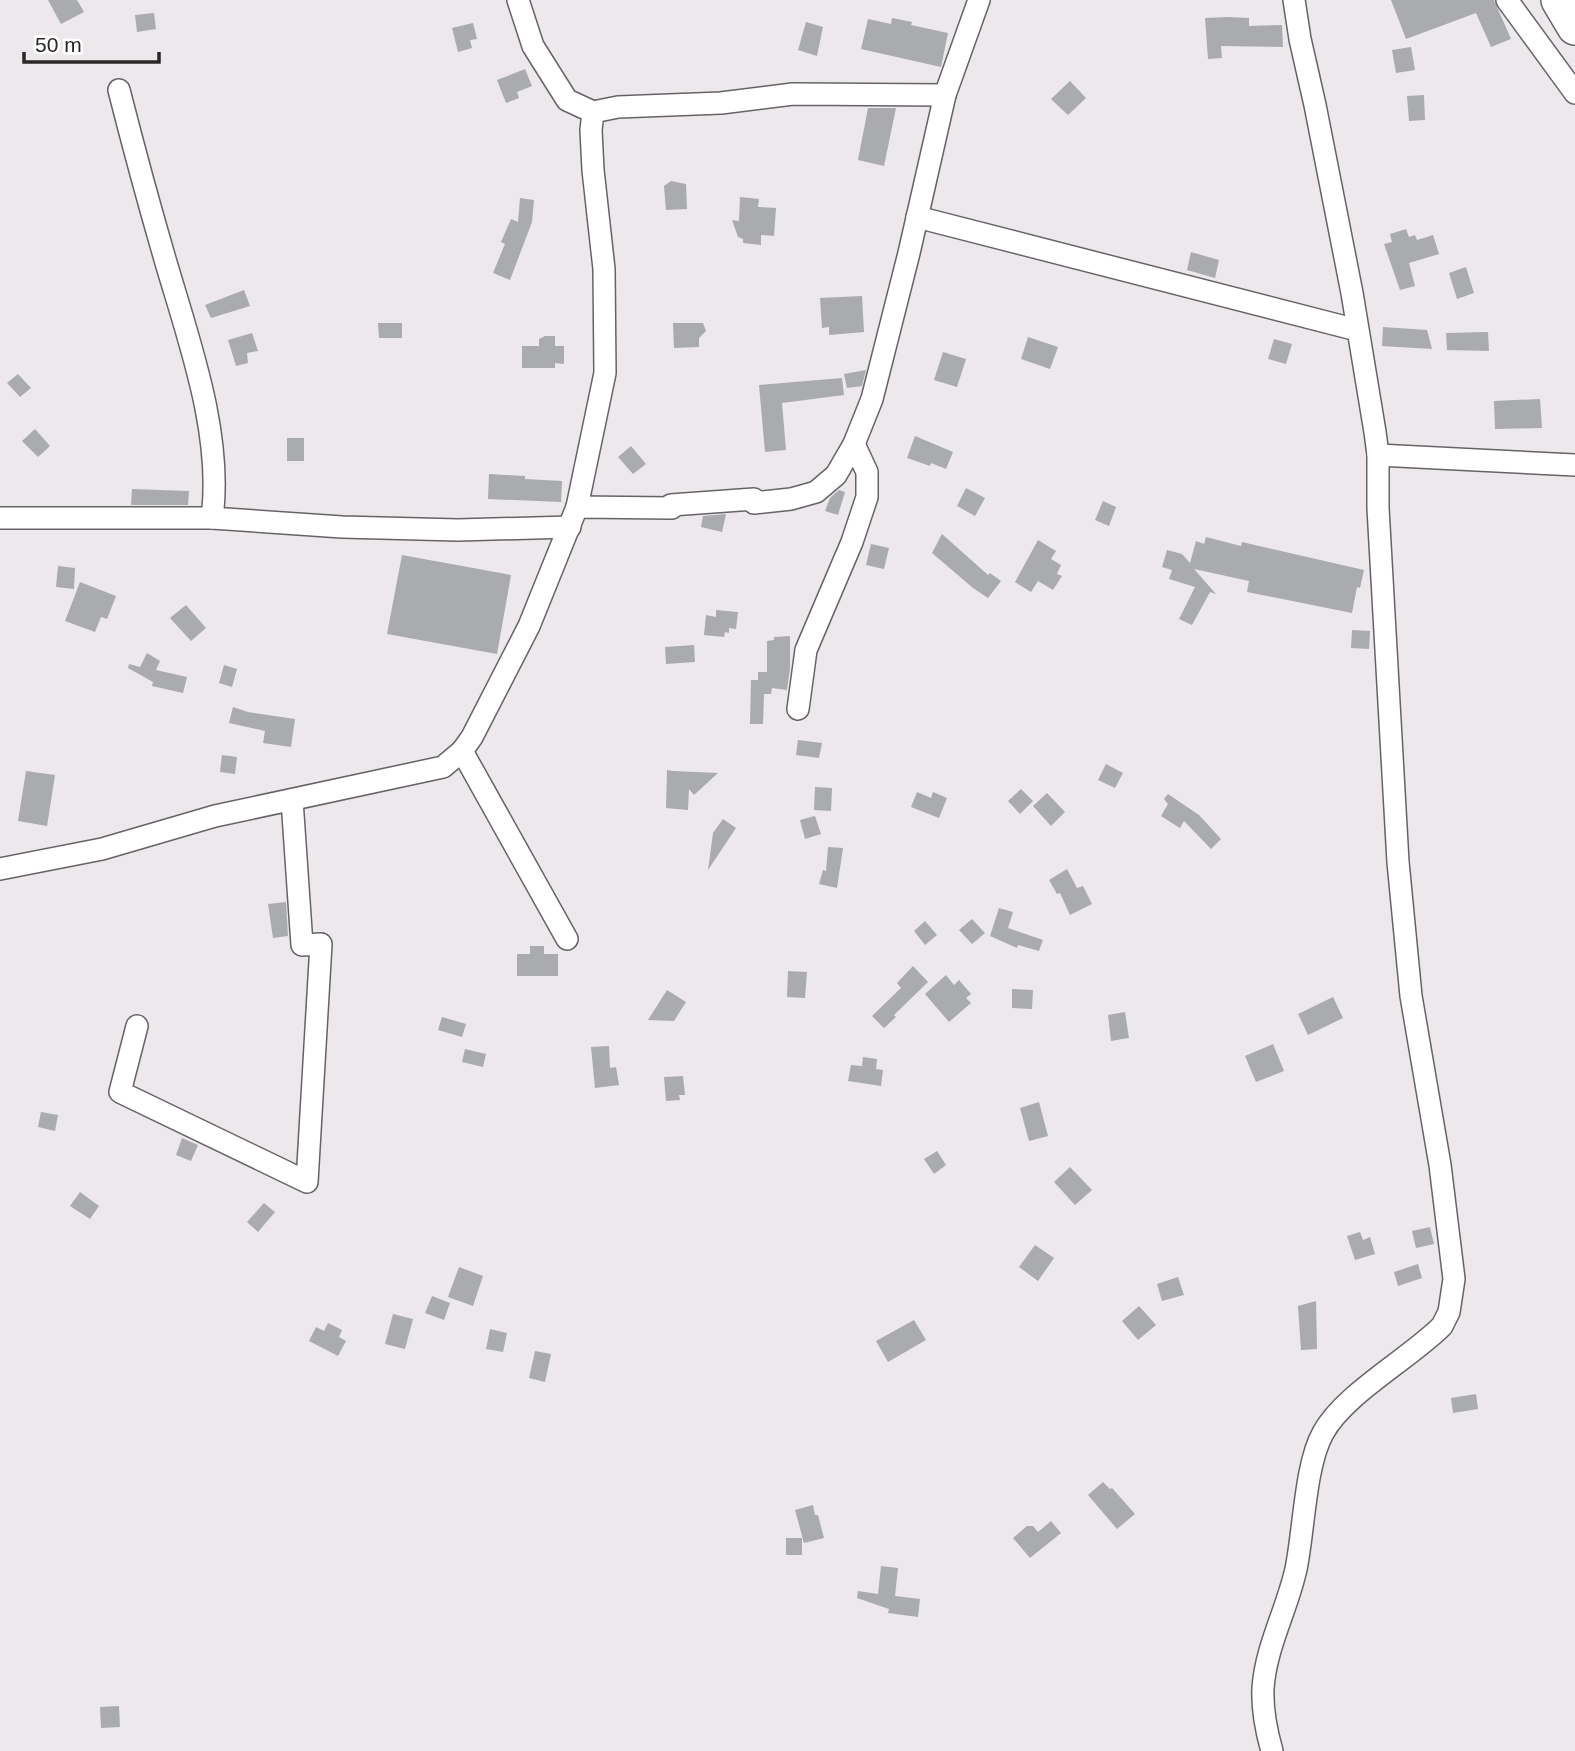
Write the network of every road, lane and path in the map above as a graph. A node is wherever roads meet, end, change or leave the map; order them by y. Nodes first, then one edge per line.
1 (518, 0) edge
2 (979, 0) edge
3 (1294, 0) edge
4 (1507, 0) edge
5 (1559, 0) edge
6 (1575, 27) edge
7 (1573, 85) edge
8 (119, 90) dead end
9 (945, 95) junction
10 (593, 112) junction
11 (917, 217) junction
12 (1357, 330) junction
13 (854, 444) junction
14 (1378, 455) junction
15 (1575, 465) edge
16 (574, 517) junction
17 (0, 518) edge
18 (212, 518) junction
19 (798, 709) dead end
20 (462, 751) junction
21 (292, 800) junction
22 (0, 869) edge
23 (567, 939) dead end
24 (137, 1026) dead end
25 (1272, 1751) edge

1 - 10 street
2 - 9 street
3 - 12 street
4 - 7 street
5 - 6 highway
8 - 18 street
9 - 10 street
9 - 11 street
10 - 16 street
11 - 12 street
11 - 13 street
12 - 14 street
13 - 16 street
13 - 19 street
14 - 15 street
14 - 25 street
16 - 18 street
16 - 20 street
17 - 18 street
20 - 21 street
20 - 23 street
21 - 22 street
21 - 24 street

